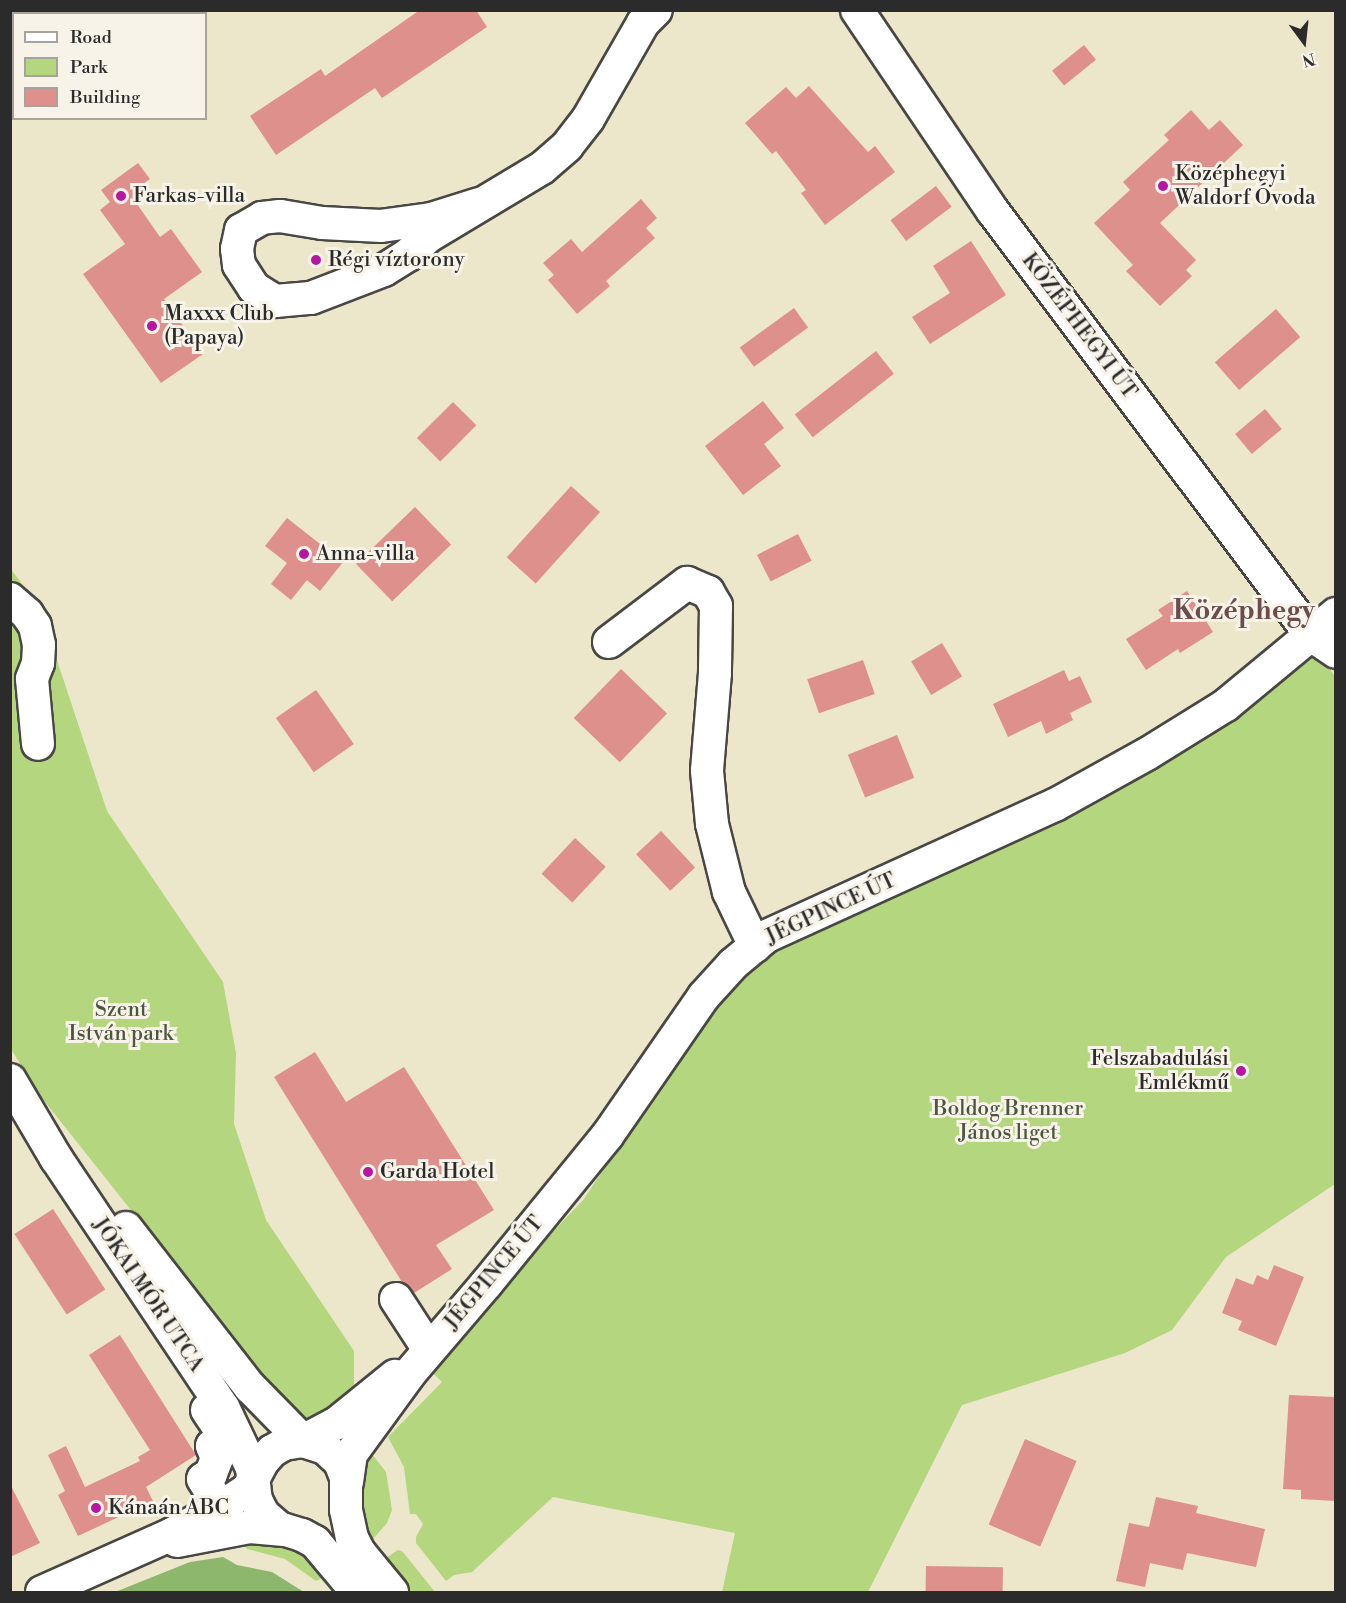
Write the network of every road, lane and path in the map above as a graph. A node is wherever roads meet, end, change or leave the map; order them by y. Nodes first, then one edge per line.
1 (656, 10) edge
2 (857, 10) edge
3 (479, 204) junction
4 (11, 600) edge
5 (1335, 614) edge
6 (609, 642) dead end
7 (1323, 643) edge
8 (21, 687) edge
9 (38, 744) dead end
10 (755, 946) junction
11 (10, 1080) edge
12 (33, 1115) junction
13 (140, 1283) junction
14 (396, 1299) dead end
15 (434, 1343) junction
16 (303, 1441) junction
17 (255, 1479) junction
18 (346, 1490) junction
19 (213, 1495) dead end
20 (291, 1532) junction
21 (133, 1553) junction
22 (42, 1593) edge
23 (357, 1593) edge
24 (392, 1593) edge

1 - 3 street
2 - 7 street, KÖZÉPHEGYI ÚT
3 - 3 street
4 - 8 street
5 - 7 street, JÉGPINCE ÚT
6 - 10 street
7 - 10 street, JÉGPINCE ÚT
8 - 9 street
10 - 15 street, JÉGPINCE ÚT
11 - 12 street, JÓKAI MÓR UTCA
12 - 13 street, JÓKAI MÓR UTCA
12 - 16 street, JÓKAI MÓR UTCA
13 - 17 street, JÓKAI MÓR UTCA
13 - 19 street
14 - 15 street
15 - 16 street, JÉGPINCE ÚT
15 - 18 street, JÉGPINCE ÚT
16 - 17 street
16 - 18 street
17 - 20 street
17 - 21 street
18 - 20 street
18 - 24 street
20 - 21 street
20 - 23 street
21 - 22 street

